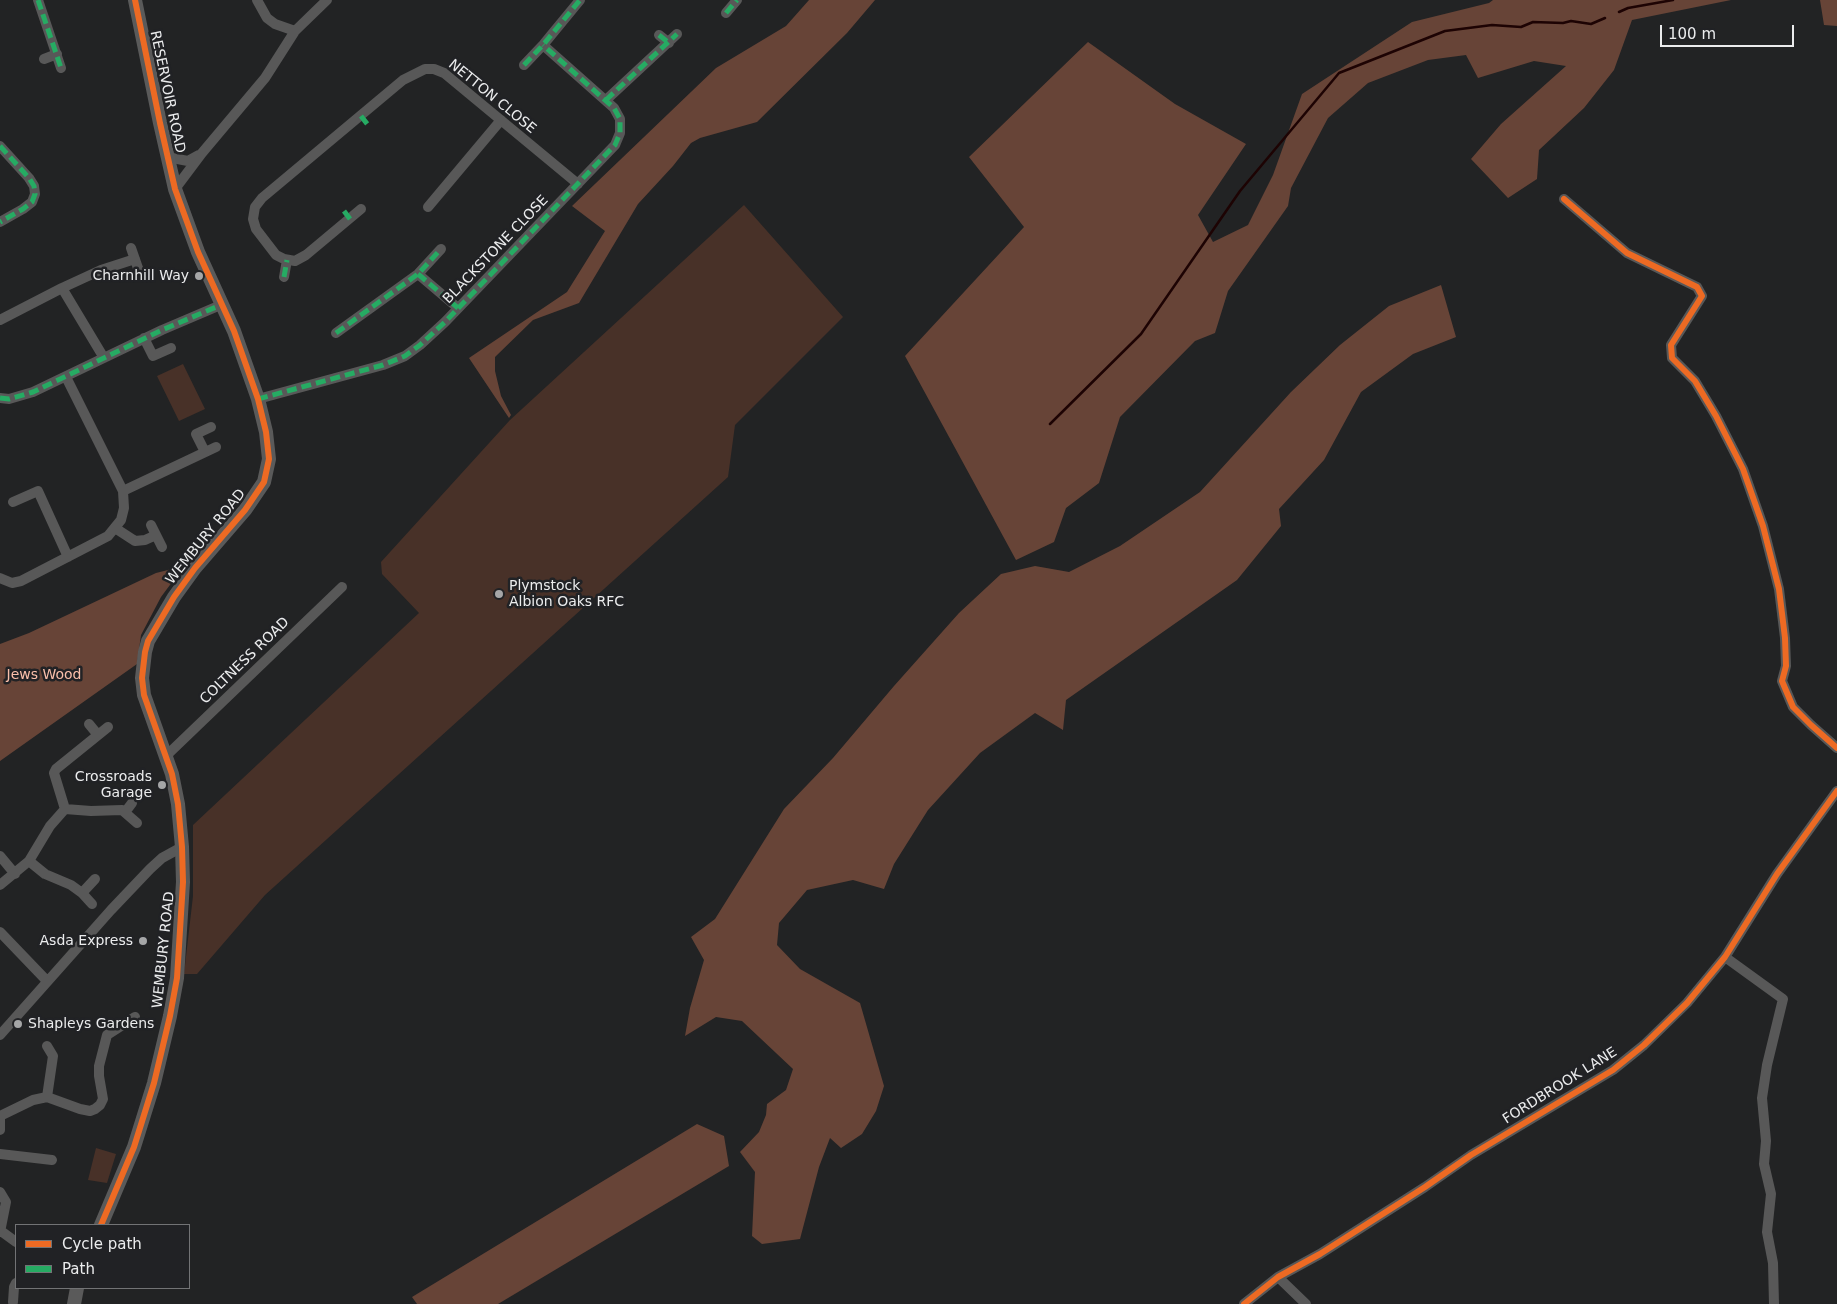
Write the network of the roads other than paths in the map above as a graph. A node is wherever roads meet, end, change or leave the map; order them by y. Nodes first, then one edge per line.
1 (38, 0) edge
2 (135, 0) edge
3 (256, 0) edge
4 (327, 0) edge
5 (580, 0) edge
6 (737, 0) edge
7 (726, 13) dead end
8 (295, 31) junction
9 (677, 34) dead end
10 (659, 35) dead end
11 (668, 43) junction
12 (543, 45) junction
13 (57, 54) junction
14 (44, 60) dead end
15 (524, 65) dead end
16 (62, 68) dead end
17 (606, 100) junction
18 (361, 116) junction
19 (501, 120) junction
20 (368, 124) dead end
21 (0, 146) edge
22 (202, 153) junction
23 (167, 158) junction
24 (578, 184) junction
25 (429, 187) dead end
26 (175, 188) junction
27 (438, 194) junction
28 (1564, 199) dead end
29 (428, 207) dead end
30 (361, 209) dead end
31 (0, 222) edge
32 (131, 248) dead end
33 (441, 248) dead end
34 (135, 259) junction
35 (287, 260) junction
36 (139, 271) dead end
37 (418, 274) junction
38 (284, 277) dead end
39 (62, 288) junction
40 (223, 304) junction
41 (458, 308) junction
42 (368, 309) junction
43 (375, 319) dead end
44 (0, 320) edge
45 (336, 333) dead end
46 (144, 338) junction
47 (171, 348) dead end
48 (104, 358) junction
49 (66, 377) junction
50 (0, 398) edge
51 (258, 399) junction
52 (211, 427) dead end
53 (216, 447) dead end
54 (205, 452) junction
55 (123, 491) junction
56 (13, 502) dead end
57 (151, 525) dead end
58 (115, 528) junction
59 (156, 535) junction
60 (162, 547) dead end
61 (68, 557) junction
62 (0, 578) edge
63 (342, 587) dead end
64 (89, 724) dead end
65 (108, 727) dead end
66 (98, 735) junction
67 (1837, 748) edge
68 (167, 755) junction
69 (1837, 791) edge
70 (132, 803) dead end
71 (65, 809) junction
72 (126, 812) junction
73 (137, 823) dead end
74 (182, 847) junction
75 (0, 856) edge
76 (29, 861) junction
77 (15, 874) junction
78 (95, 879) dead end
79 (0, 885) edge
80 (82, 893) junction
81 (92, 904) dead end
82 (0, 932) edge
83 (1725, 957) junction
84 (47, 981) junction
85 (135, 1017) dead end
86 (0, 1035) edge
87 (48, 1046) dead end
88 (47, 1097) junction
89 (0, 1118) edge
90 (0, 1130) edge
91 (0, 1154) edge
92 (52, 1160) dead end
93 (0, 1192) edge
94 (102, 1224) edge
95 (0, 1232) edge
96 (15, 1241) edge
97 (1278, 1277) junction
98 (15, 1285) edge
99 (77, 1289) edge
100 (14, 1303) edge
101 (74, 1304) edge
102 (1244, 1304) edge
103 (1306, 1304) edge
104 (1774, 1304) edge

1 - 13 street
2 - 23 street, RESERVOIR ROAD
3 - 8 street
4 - 8 street
5 - 12 street
6 - 7 street
8 - 22 street
9 - 11 street
10 - 11 street
11 - 17 street
12 - 15 street
12 - 17 street, BLACKSTONE CLOSE
13 - 14 street
13 - 16 street
17 - 24 street, BLACKSTONE CLOSE
18 - 19 street, NETTON CLOSE
18 - 20 street
18 - 35 street, NETTON CLOSE
19 - 24 street, NETTON CLOSE
19 - 27 street
21 - 31 street
22 - 23 street
22 - 26 street
23 - 26 street, RESERVOIR ROAD
24 - 41 street, BLACKSTONE CLOSE
25 - 27 street
26 - 40 street, WEMBURY ROAD
27 - 29 street
28 - 67 street
30 - 35 street
32 - 34 street
33 - 37 street
34 - 36 street
34 - 39 street
35 - 38 street
37 - 41 street
37 - 42 street
39 - 44 street
39 - 48 street
40 - 46 street
40 - 51 street, WEMBURY ROAD
41 - 51 street, BLACKSTONE CLOSE
42 - 43 street
42 - 45 street
46 - 47 street
46 - 48 street
48 - 49 street
49 - 50 street
49 - 55 street
51 - 68 street, WEMBURY ROAD
52 - 54 street
53 - 54 street
54 - 55 street
55 - 58 street
56 - 61 street
57 - 59 street
58 - 59 street
58 - 61 street
59 - 60 street
61 - 62 street
63 - 68 street, COLTNESS ROAD
64 - 66 street
65 - 66 street
66 - 71 street
68 - 74 street, WEMBURY ROAD
69 - 83 street, FORDBROOK LANE
70 - 72 street
71 - 72 street
71 - 76 street
72 - 73 street
74 - 84 street
74 - 94 street, WEMBURY ROAD
75 - 77 street
76 - 77 street
76 - 80 street
77 - 79 street
78 - 80 street
80 - 81 street
82 - 84 street
83 - 97 street, FORDBROOK LANE
83 - 104 street
84 - 86 street
85 - 88 street
87 - 88 street
88 - 89 street
89 - 90 street
91 - 92 street
93 - 95 street
95 - 96 street
97 - 102 street, FORDBROOK LANE
97 - 103 street
98 - 100 street
99 - 101 street

